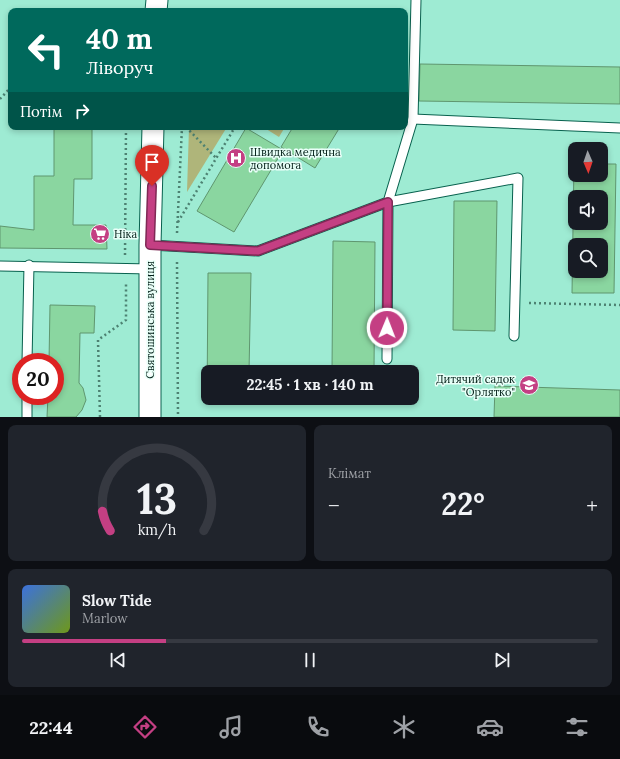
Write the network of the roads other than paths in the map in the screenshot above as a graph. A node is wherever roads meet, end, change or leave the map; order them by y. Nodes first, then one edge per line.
1 (416, 0) edge
2 (413, 119) junction
3 (620, 128) edge
4 (153, 130) edge
5 (388, 202) junction
6 (150, 245) junction
7 (29, 265) junction
8 (0, 266) edge
9 (151, 269) junction
10 (514, 336) dead end
11 (27, 353) edge
12 (386, 359) dead end
13 (27, 405) edge
14 (27, 417) edge
15 (150, 417) edge

1 - 2 lane
2 - 3 lane
2 - 5 lane
4 - 6 street, Святошинська вулиця
5 - 6 lane
5 - 10 lane
5 - 12 lane
6 - 9 street, Святошинська вулиця
7 - 8 lane
7 - 9 lane
7 - 11 lane
9 - 15 street, Святошинська вулиця
13 - 14 lane

